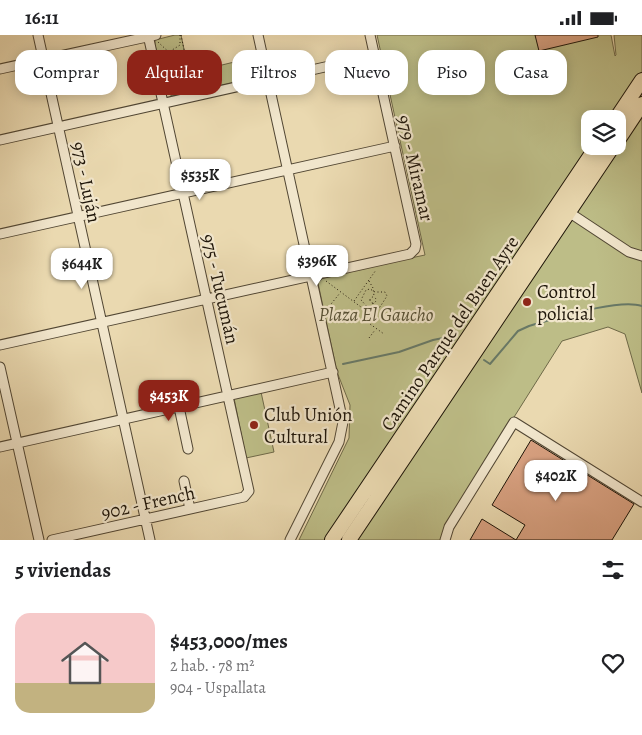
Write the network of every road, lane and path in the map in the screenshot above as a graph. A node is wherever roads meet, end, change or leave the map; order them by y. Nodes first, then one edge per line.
1 (38, 35) edge
2 (180, 35) edge
3 (258, 35) edge
4 (370, 35) edge
5 (152, 37) edge
6 (42, 50) edge
7 (91, 50) edge
8 (167, 50) edge
9 (172, 50) edge
10 (183, 50) edge
11 (261, 50) edge
12 (373, 50) edge
13 (15, 66) edge
14 (0, 69) edge
15 (642, 80) edge
16 (232, 86) edge
17 (51, 95) edge
18 (168, 95) edge
19 (272, 95) edge
20 (383, 95) edge
21 (166, 99) junction
22 (642, 104) edge
23 (622, 110) edge
24 (58, 127) junction
25 (626, 128) edge
26 (0, 140) edge
27 (395, 146) junction
28 (591, 155) edge
29 (607, 155) edge
30 (288, 169) junction
31 (183, 192) junction
32 (570, 213) junction
33 (78, 217) junction
34 (0, 234) edge
35 (642, 256) edge
36 (376, 269) dead end
37 (311, 276) junction
38 (321, 278) dead end
39 (368, 281) junction
40 (340, 292) junction
41 (375, 292) junction
42 (374, 297) junction
43 (207, 299) junction
44 (353, 301) junction
45 (373, 303) junction
46 (324, 304) dead end
47 (373, 309) junction
48 (370, 312) junction
49 (101, 323) junction
50 (376, 329) junction
51 (384, 334) dead end
52 (369, 338) dead end
53 (0, 345) edge
54 (0, 367) edge
55 (333, 372) junction
56 (228, 396) junction
57 (179, 407) junction
58 (124, 420) junction
59 (17, 443) junction
60 (0, 447) edge
61 (188, 449) dead end
62 (184, 481) dead end
63 (249, 491) joint
64 (642, 502) edge
65 (190, 509) junction
66 (145, 519) junction
67 (40, 540) edge
68 (52, 540) edge
69 (150, 540) edge
70 (290, 540) edge
71 (332, 540) edge
72 (349, 540) edge
73 (444, 540) edge

1 - 6 street, 973 - Luján
2 - 9 path
2 - 10 path
3 - 11 street
4 - 12 street, 979 - Miramar
5 - 7 street
5 - 8 path
5 - 21 street, 975 - Tucumán
13 - 14 street
15 - 23 highway
16 - 21 street
17 - 24 street, 973 - Luján
18 - 21 path
19 - 30 street
20 - 27 street, 979 - Miramar
21 - 24 street
21 - 31 street, 975 - Tucumán
22 - 25 highway
24 - 26 street
24 - 33 street, 973 - Luján
27 - 30 street
27 - 37 street, 979 - Miramar
28 - 71 highway, Camino Parque del Buen Ayre
29 - 32 highway, Camino Parque del Buen Ayre
30 - 31 street
30 - 37 street
31 - 33 street
31 - 43 street, 975 - Tucumán
32 - 35 street
32 - 72 highway, Camino Parque del Buen Ayre
33 - 34 street
33 - 49 street, 973 - Luján
36 - 39 path
37 - 43 street
37 - 55 street
38 - 40 path
39 - 41 path
39 - 44 path
40 - 44 path
40 - 46 path
41 - 42 path
41 - 47 path
41 - 48 path
42 - 45 path
42 - 45 path
43 - 49 street
43 - 56 street, 975 - Tucumán
44 - 48 path
45 - 47 path
47 - 48 path
48 - 50 path
49 - 53 street
49 - 58 street, 973 - Luján
50 - 51 path
50 - 52 path
54 - 59 street
55 - 56 street
55 - 70 street
56 - 57 street
56 - 63 street, 975 - Tucumán
57 - 58 street
57 - 61 street
58 - 59 street
58 - 66 street, 973 - Luján
59 - 60 street
59 - 67 street
62 - 65 street
63 - 65 street, 902 - French
64 - 73 street
65 - 66 street, 902 - French
66 - 68 street, 902 - French
66 - 69 street, 973 - Luján

